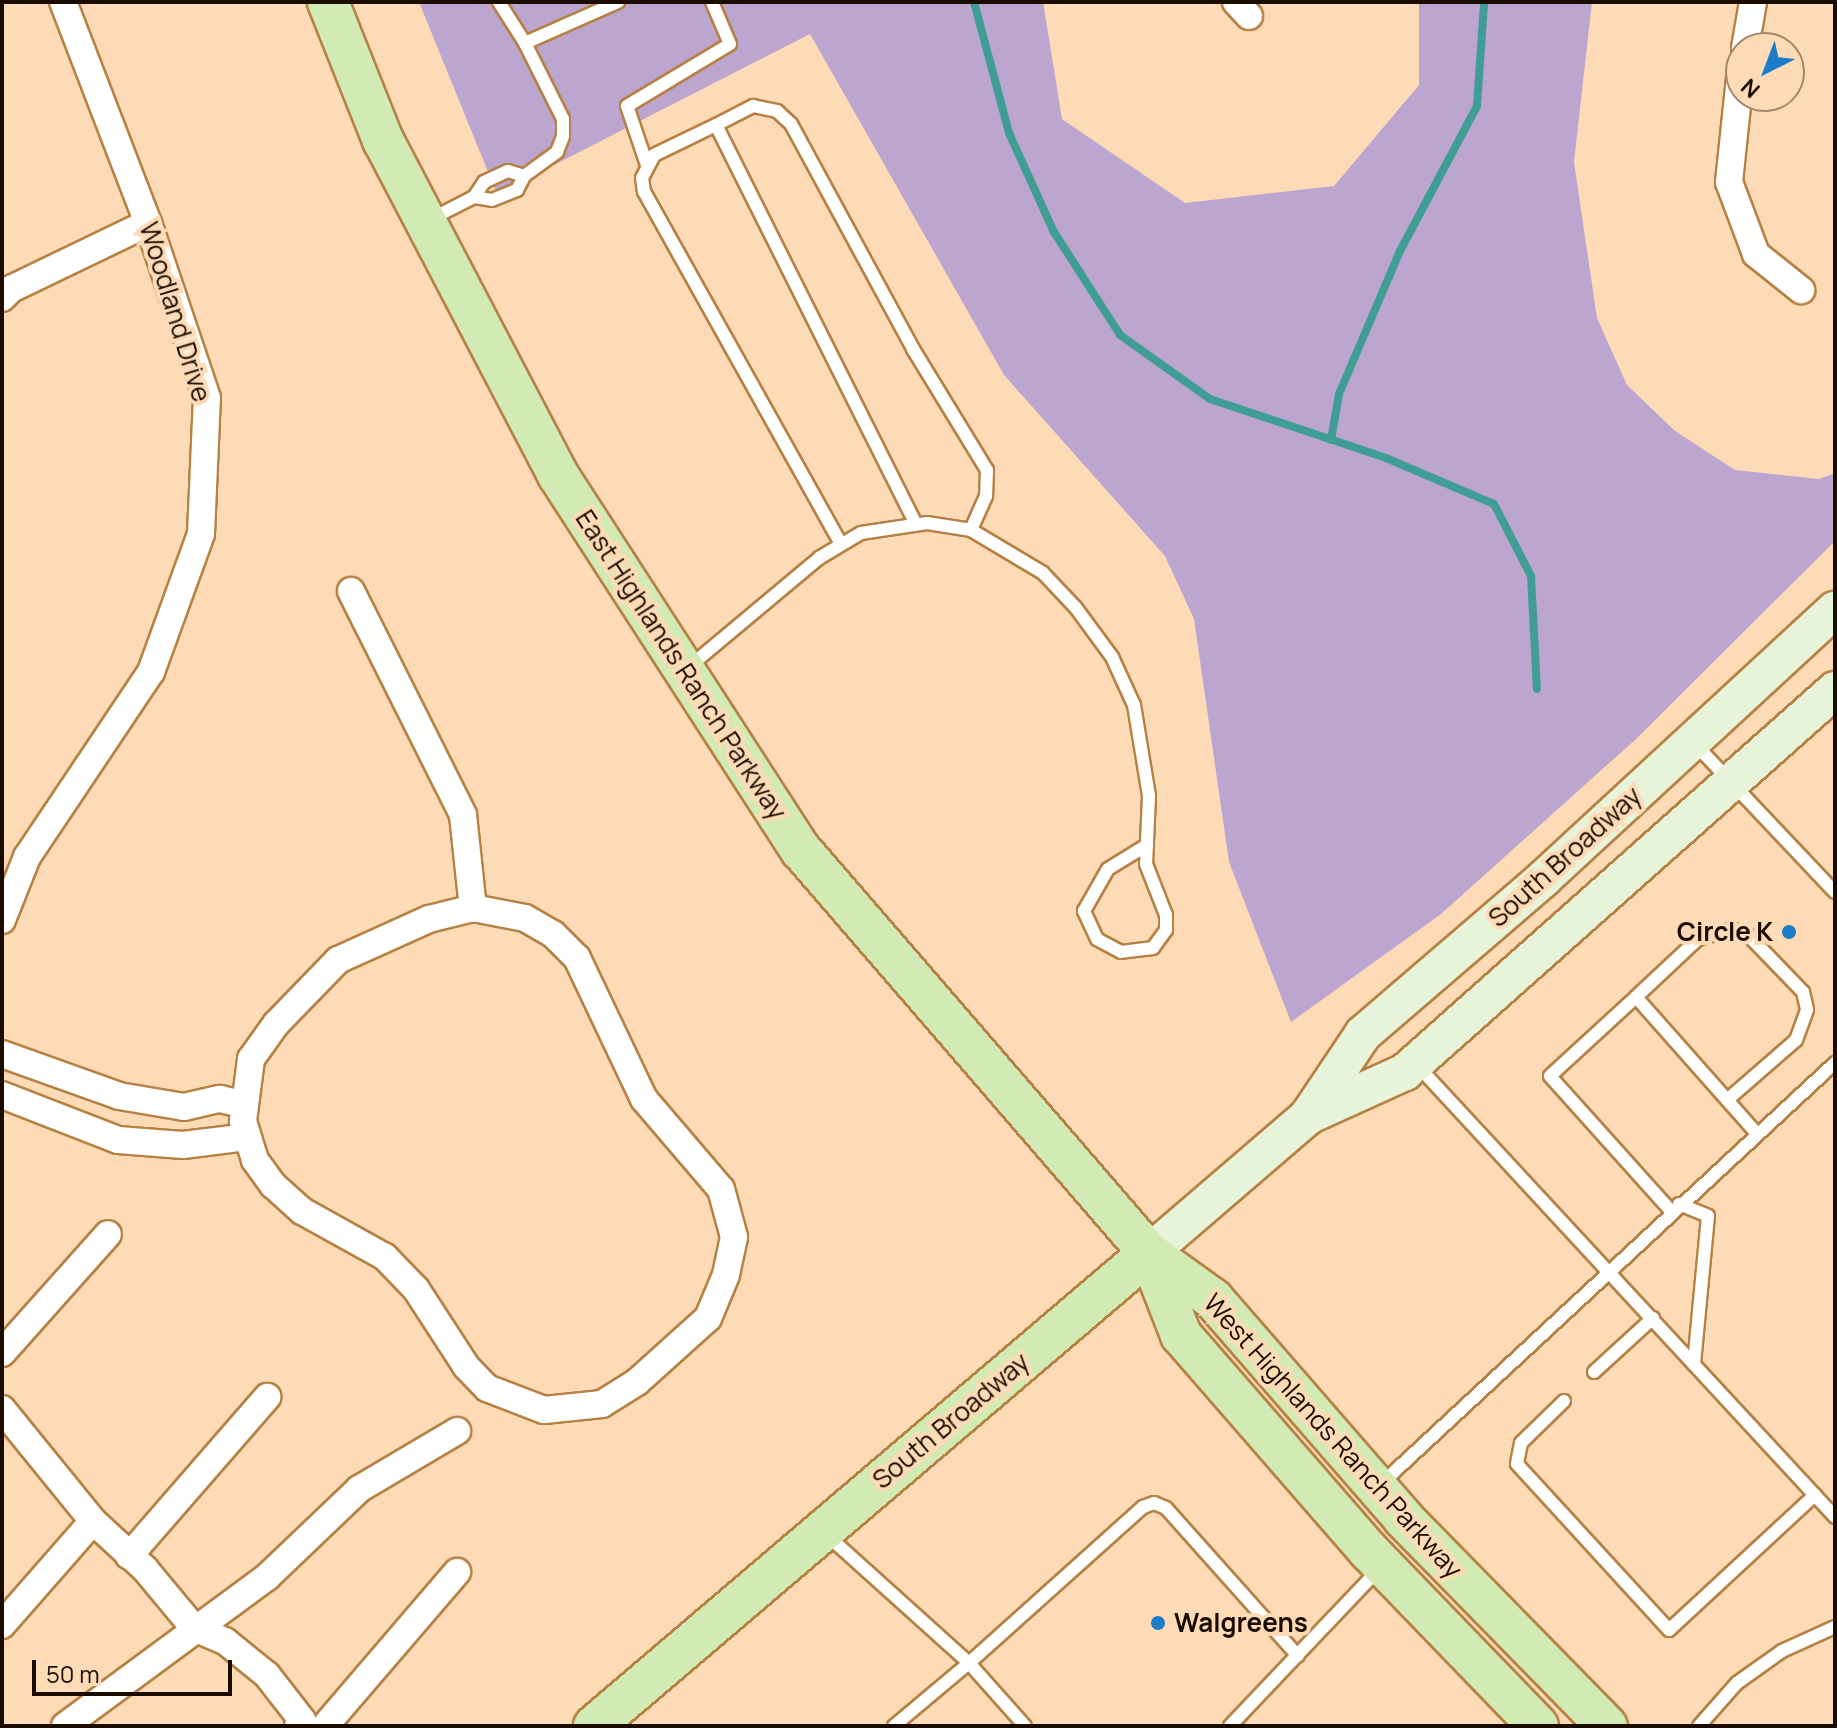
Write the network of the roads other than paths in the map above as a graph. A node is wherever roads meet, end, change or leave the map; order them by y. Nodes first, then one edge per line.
1 (63, 2) edge
2 (328, 2) edge
3 (499, 2) edge
4 (618, 2) edge
5 (712, 2) edge
6 (1753, 2) edge
7 (1748, 32) edge
8 (525, 43) junction
9 (1736, 112) edge
10 (716, 125) junction
11 (647, 165) junction
12 (524, 176) junction
13 (474, 197) junction
14 (426, 222) junction
15 (148, 223) junction
16 (1801, 290) dead end
17 (2, 298) edge
18 (916, 524) junction
19 (971, 530) junction
20 (841, 544) junction
21 (351, 591) dead end
22 (1835, 610) edge
23 (685, 671) junction
24 (1835, 690) edge
25 (1693, 742) junction
26 (1732, 783) junction
27 (1147, 845) junction
28 (1835, 892) edge
29 (473, 908) junction
30 (2, 920) edge
31 (1636, 997) junction
32 (2, 1054) edge
33 (1415, 1063) junction
34 (1835, 1063) edge
35 (2, 1095) edge
36 (1727, 1100) junction
37 (242, 1104) junction
38 (1308, 1116) junction
39 (1757, 1134) junction
40 (247, 1137) junction
41 (1675, 1208) junction
42 (108, 1234) dead end
43 (1149, 1253) junction
44 (1608, 1269) junction
45 (1653, 1318) junction
46 (2, 1353) edge
47 (1694, 1364) junction
48 (1594, 1372) dead end
49 (267, 1397) dead end
50 (1564, 1401) dead end
51 (2, 1409) edge
52 (457, 1431) dead end
53 (1377, 1488) junction
54 (1815, 1495) junction
55 (1835, 1517) edge
56 (93, 1521) junction
57 (822, 1531) junction
58 (129, 1556) junction
59 (1383, 1566) junction
60 (457, 1572) dead end
61 (2, 1625) edge
62 (1835, 1627) edge
63 (194, 1628) junction
64 (1298, 1656) junction
65 (969, 1663) junction
66 (65, 1726) edge
67 (298, 1726) edge
68 (325, 1726) edge
69 (594, 1726) edge
70 (894, 1726) edge
71 (1025, 1726) edge
72 (1230, 1726) edge
73 (1538, 1726) edge
74 (1607, 1726) edge
75 (1699, 1726) edge

1 - 15 street, Woodland Drive
2 - 14 main road, East Highlands Ranch Parkway
3 - 8 lane
4 - 8 lane
5 - 11 lane
6 - 7 street
8 - 12 lane
9 - 16 street
10 - 11 lane
10 - 18 lane
10 - 19 lane
11 - 20 lane
12 - 13 lane
12 - 13 lane
13 - 14 lane
14 - 23 main road, East Highlands Ranch Parkway
15 - 17 street
15 - 30 street, Woodland Drive
18 - 19 lane
18 - 20 lane
19 - 27 lane
20 - 23 lane
21 - 29 street
22 - 25 main road, South Broadway
23 - 43 main road, East Highlands Ranch Parkway
24 - 26 main road, South Broadway
25 - 26 lane
25 - 38 main road, South Broadway
26 - 28 lane
26 - 33 main road, South Broadway
27 - 27 lane
29 - 37 street
29 - 40 street
31 - 36 lane
31 - 36 lane
31 - 41 lane
32 - 37 street
33 - 38 main road, South Broadway
33 - 44 lane
34 - 39 lane
35 - 40 street
36 - 39 lane
37 - 40 street
38 - 43 main road, South Broadway
39 - 41 lane
41 - 44 lane
41 - 47 lane
42 - 46 street
43 - 53 main road, West Highlands Ranch Parkway
43 - 57 main road, South Broadway
43 - 59 main road, West Highlands Ranch Parkway
44 - 45 lane
44 - 53 lane
45 - 47 lane
45 - 48 lane
47 - 54 lane
49 - 58 street
50 - 54 lane
51 - 56 street
52 - 63 street
53 - 74 main road, West Highlands Ranch Parkway
54 - 55 lane
56 - 58 street
56 - 61 street
57 - 65 lane
57 - 69 main road, South Broadway
58 - 63 street
59 - 64 lane
59 - 73 main road, West Highlands Ranch Parkway
60 - 68 street
62 - 75 lane
63 - 66 street
63 - 67 street
64 - 65 lane
64 - 72 lane
65 - 70 lane
65 - 71 lane

